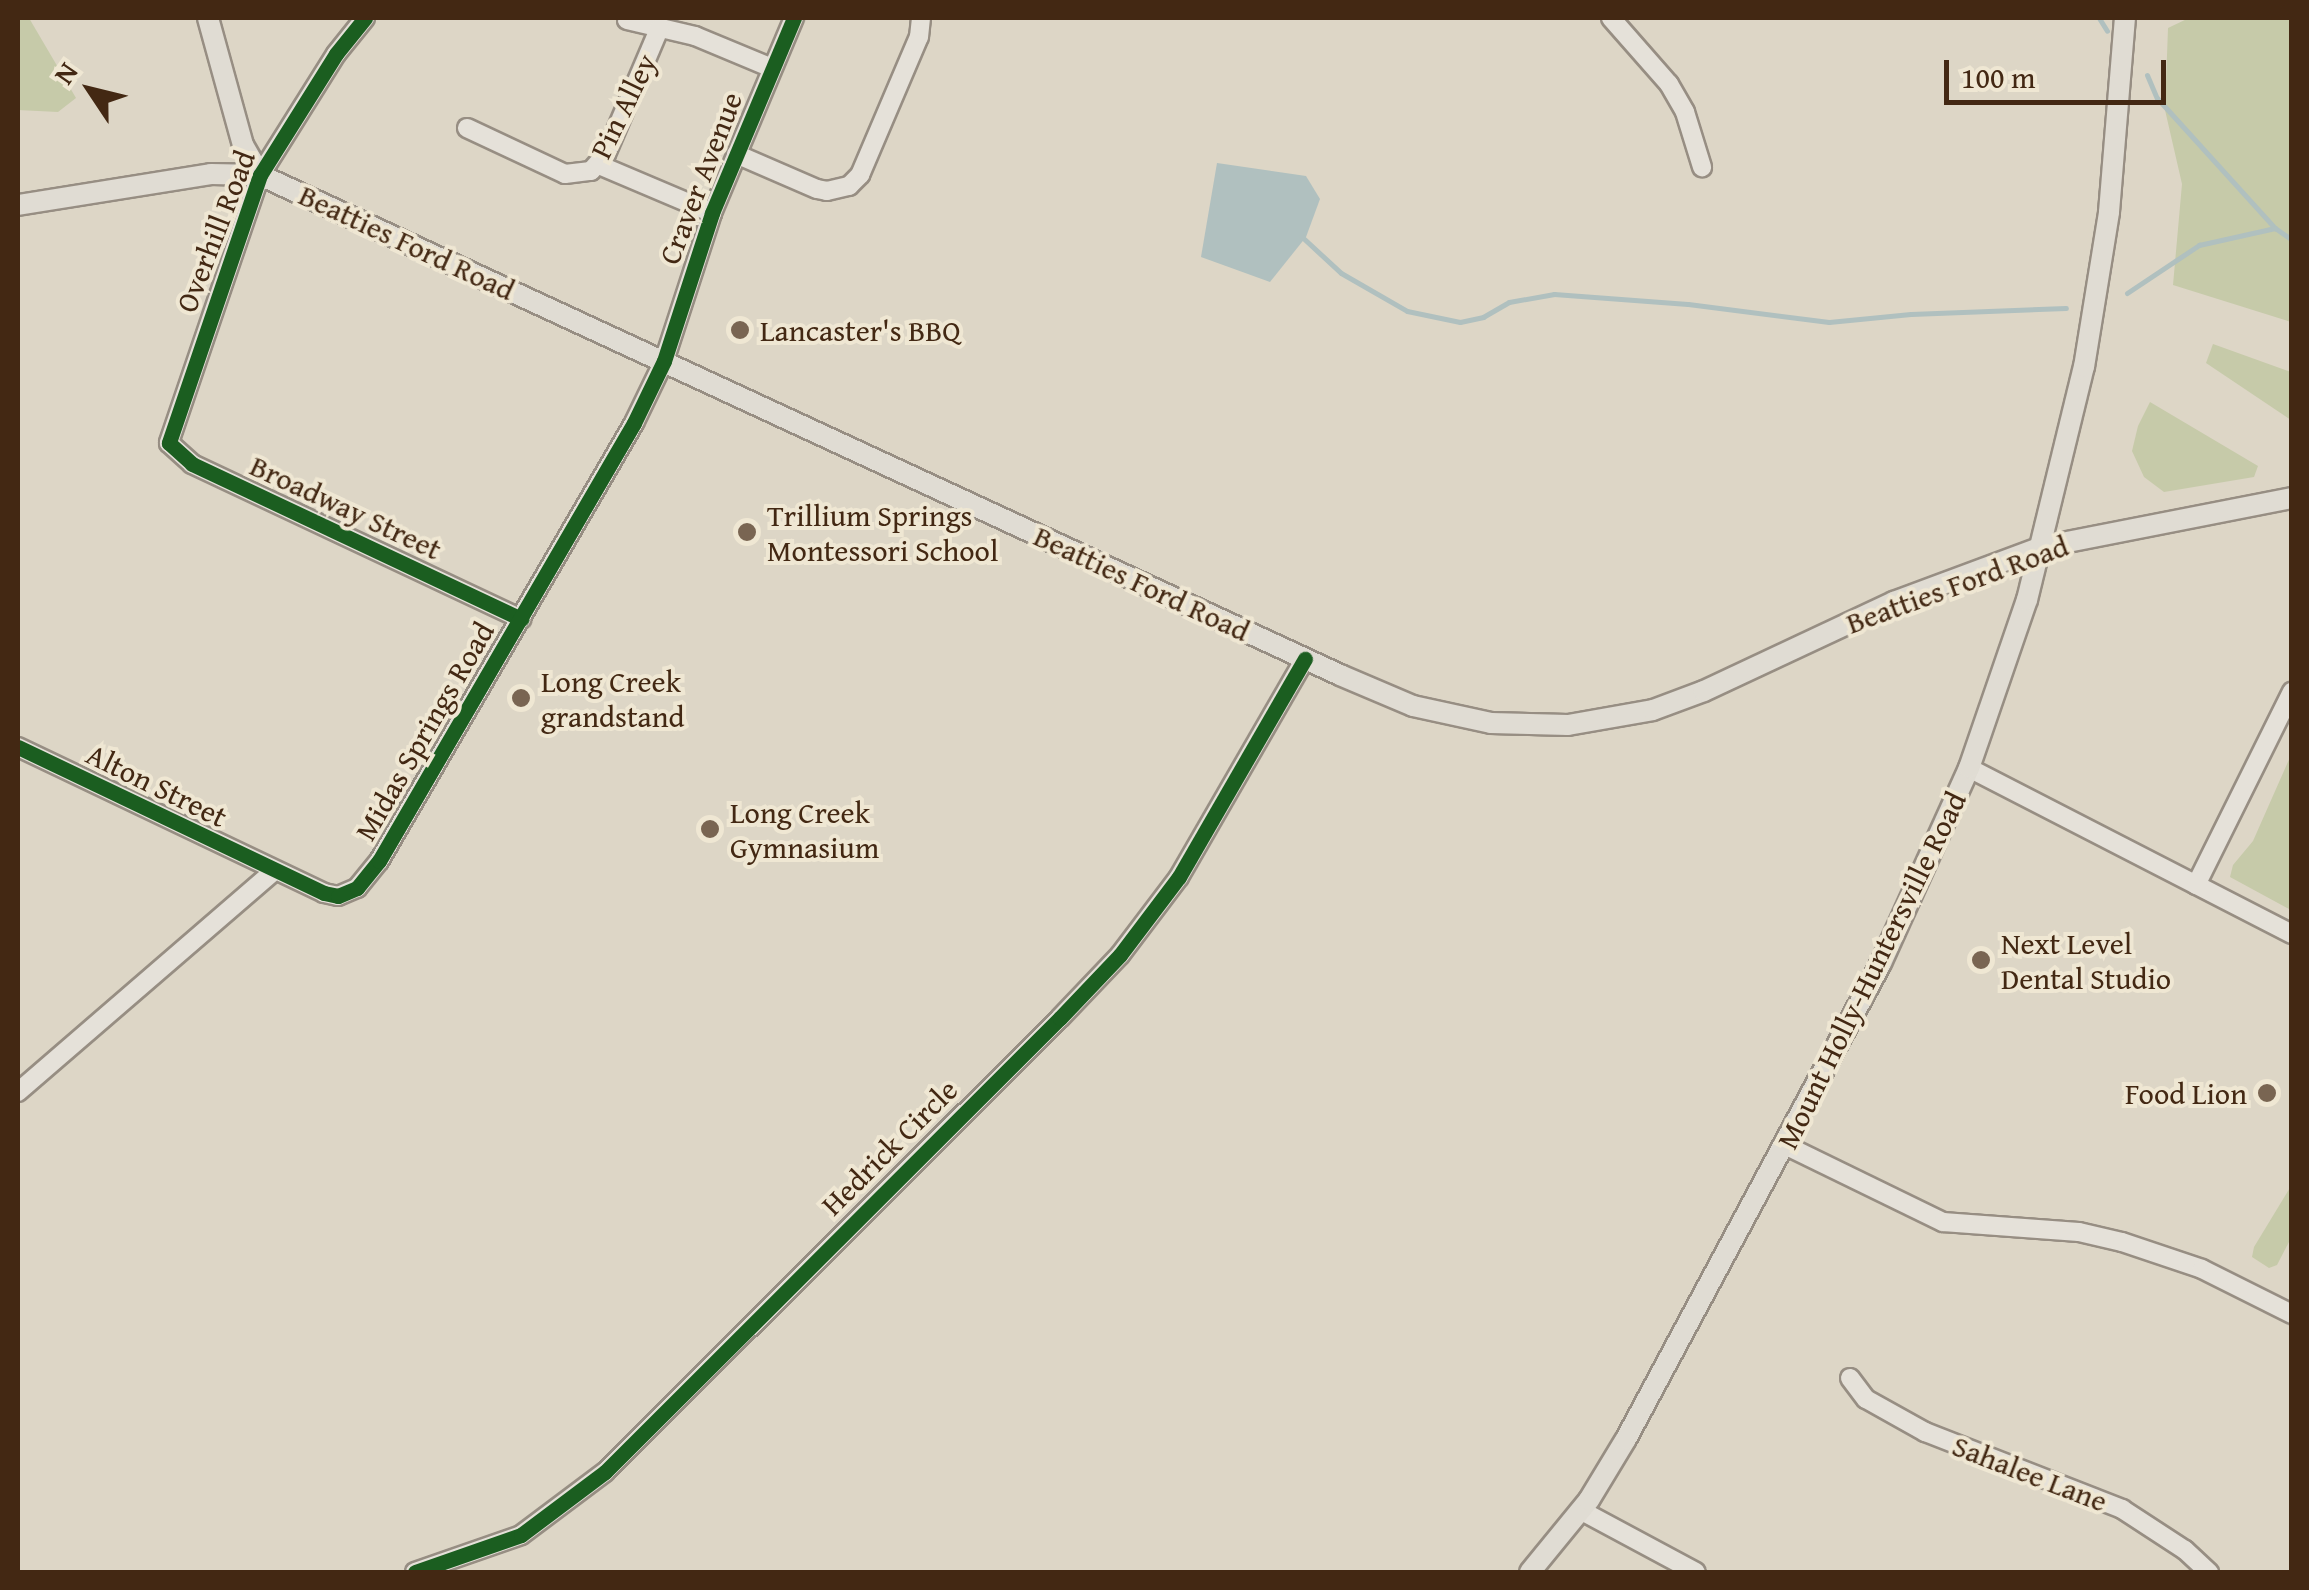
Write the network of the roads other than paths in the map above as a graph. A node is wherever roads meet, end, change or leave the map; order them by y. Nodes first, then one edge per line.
1 (208, 18) edge
2 (365, 18) edge
3 (794, 18) edge
4 (921, 18) edge
5 (1611, 18) edge
6 (2125, 18) edge
7 (628, 20) edge
8 (660, 27) junction
9 (772, 68) junction
10 (466, 128) dead end
11 (736, 154) junction
12 (599, 164) junction
13 (1702, 167) dead end
14 (260, 175) junction
15 (18, 204) edge
16 (712, 212) junction
17 (664, 361) junction
18 (173, 426) joint
19 (2292, 498) edge
20 (2042, 547) junction
21 (521, 620) junction
22 (1305, 658) junction
23 (2292, 692) edge
24 (18, 747) edge
25 (1969, 768) junction
26 (274, 871) junction
27 (2196, 885) junction
28 (2292, 934) edge
29 (18, 1092) edge
30 (1785, 1144) junction
31 (2292, 1314) edge
32 (1850, 1378) dead end
33 (1582, 1511) junction
34 (415, 1572) edge
35 (1530, 1572) edge
36 (1696, 1572) edge
37 (2209, 1572) edge

1 - 14 main road
2 - 14 street, Overhill Road
3 - 9 street, Craver Avenue
4 - 11 street
5 - 13 street
6 - 20 main road, Mount Holly-Huntersville Road
7 - 8 street
8 - 9 street
8 - 12 street, Pin Alley
9 - 11 street, Craver Avenue
10 - 12 street, Pin Alley
11 - 16 street, Craver Avenue
12 - 16 street
14 - 15 main road, Beatties Ford Road
14 - 17 main road, Beatties Ford Road
14 - 18 street, Overhill Road
16 - 17 street, Craver Avenue
17 - 21 street, Midas Springs Road
17 - 22 main road, Beatties Ford Road
18 - 21 street, Broadway Street
19 - 20 main road, Beatties Ford Road
20 - 22 main road, Beatties Ford Road
20 - 25 main road, Mount Holly-Huntersville Road
21 - 26 street, Midas Springs Road
22 - 34 street, Hedrick Circle
23 - 27 street
24 - 26 street, Alton Street
25 - 27 street
25 - 30 main road, Mount Holly-Huntersville Road
26 - 29 street
27 - 28 street
30 - 31 street
30 - 33 main road, Mount Holly-Huntersville Road
32 - 37 street, Sahalee Lane
33 - 35 main road, Mount Holly-Huntersville Road
33 - 36 street

